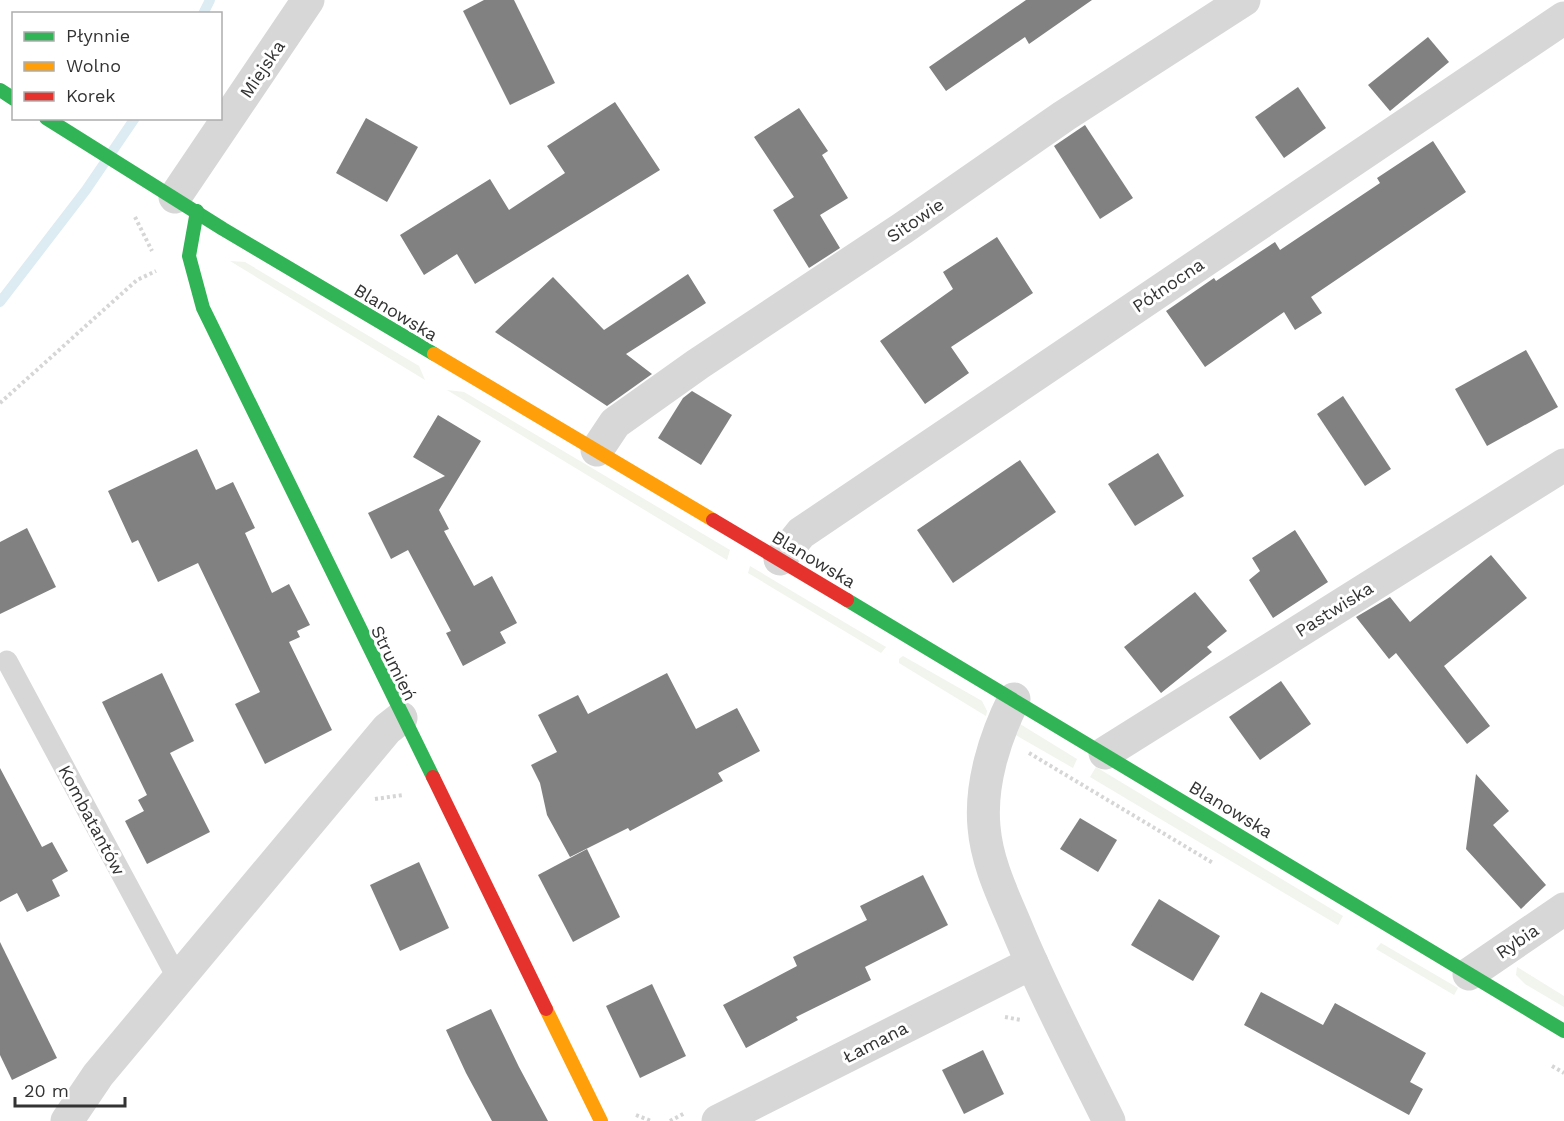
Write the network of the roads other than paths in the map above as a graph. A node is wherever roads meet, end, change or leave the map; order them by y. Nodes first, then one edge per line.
1 (308, 0) edge
2 (1244, 0) edge
3 (1564, 18) edge
4 (49, 120) edge
5 (186, 204) junction
6 (597, 450) junction
7 (1564, 465) edge
8 (780, 559) junction
9 (7, 661) dead end
10 (1014, 699) junction
11 (401, 718) junction
12 (1105, 753) junction
13 (1564, 909) edge
14 (1032, 963) junction
15 (1469, 974) junction
16 (178, 979) junction
17 (1564, 1030) edge
18 (66, 1121) edge
19 (601, 1121) edge
20 (718, 1121) edge
21 (1109, 1121) edge

1 - 5 street, Miejska
2 - 6 street, Sitowie
3 - 8 street, Północna
4 - 5 street, Blanowska
5 - 6 street, Blanowska
5 - 11 street, Strumień
6 - 8 street, Blanowska
7 - 12 street, Pastwiska
8 - 10 street, Blanowska
9 - 16 lane, Kombatantów
10 - 12 street, Blanowska
10 - 14 street
11 - 16 street
11 - 19 street, Strumień
12 - 15 street, Blanowska
13 - 15 street, Rybia
14 - 20 street, Łamana
14 - 21 street
15 - 17 street, Blanowska
16 - 18 street

